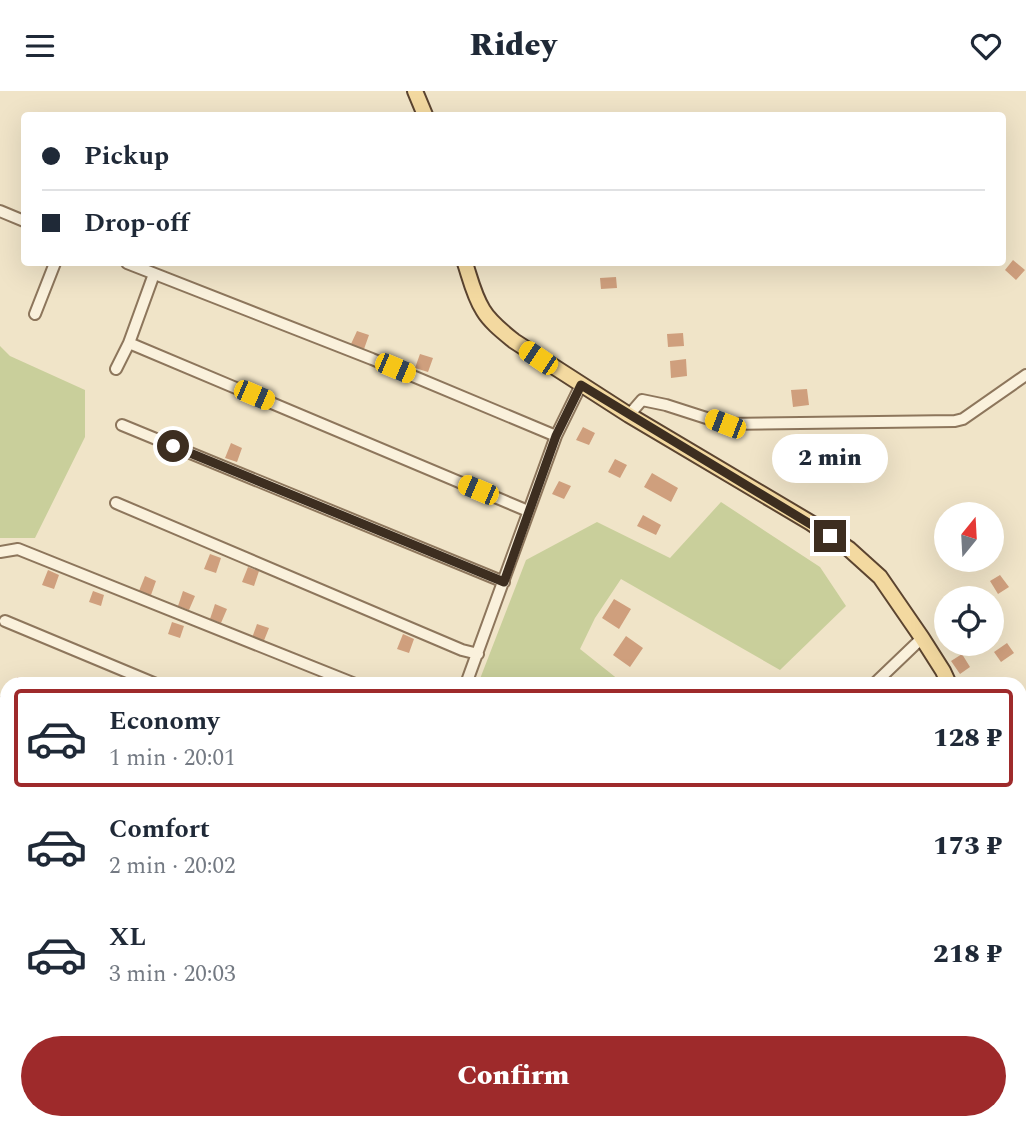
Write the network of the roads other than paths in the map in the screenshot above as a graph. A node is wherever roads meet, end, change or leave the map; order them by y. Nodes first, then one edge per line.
1 (415, 91) edge
2 (424, 112) edge
3 (0, 211) edge
4 (21, 220) edge
5 (54, 266) edge
6 (134, 266) edge
7 (466, 266) edge
8 (154, 274) junction
9 (35, 314) dead end
10 (128, 343) junction
11 (116, 369) dead end
12 (1026, 375) edge
13 (581, 385) junction
14 (628, 415) junction
15 (122, 425) dead end
16 (556, 436) junction
17 (116, 503) dead end
18 (528, 511) junction
19 (0, 552) edge
20 (504, 582) junction
21 (5, 621) dead end
22 (922, 638) junction
23 (478, 654) junction
24 (139, 677) edge
25 (338, 677) edge
26 (469, 677) edge
27 (881, 677) edge
28 (946, 677) edge

1 - 2 main road
3 - 4 street
5 - 9 street
6 - 8 street
7 - 13 main road
8 - 10 street
8 - 16 street
10 - 11 street
10 - 18 street
12 - 14 street
13 - 14 main road
13 - 16 street
14 - 22 main road
15 - 20 street
16 - 18 street
17 - 23 street
18 - 20 street
19 - 25 street
20 - 23 street
21 - 24 street
22 - 27 street
22 - 28 main road
23 - 26 street

